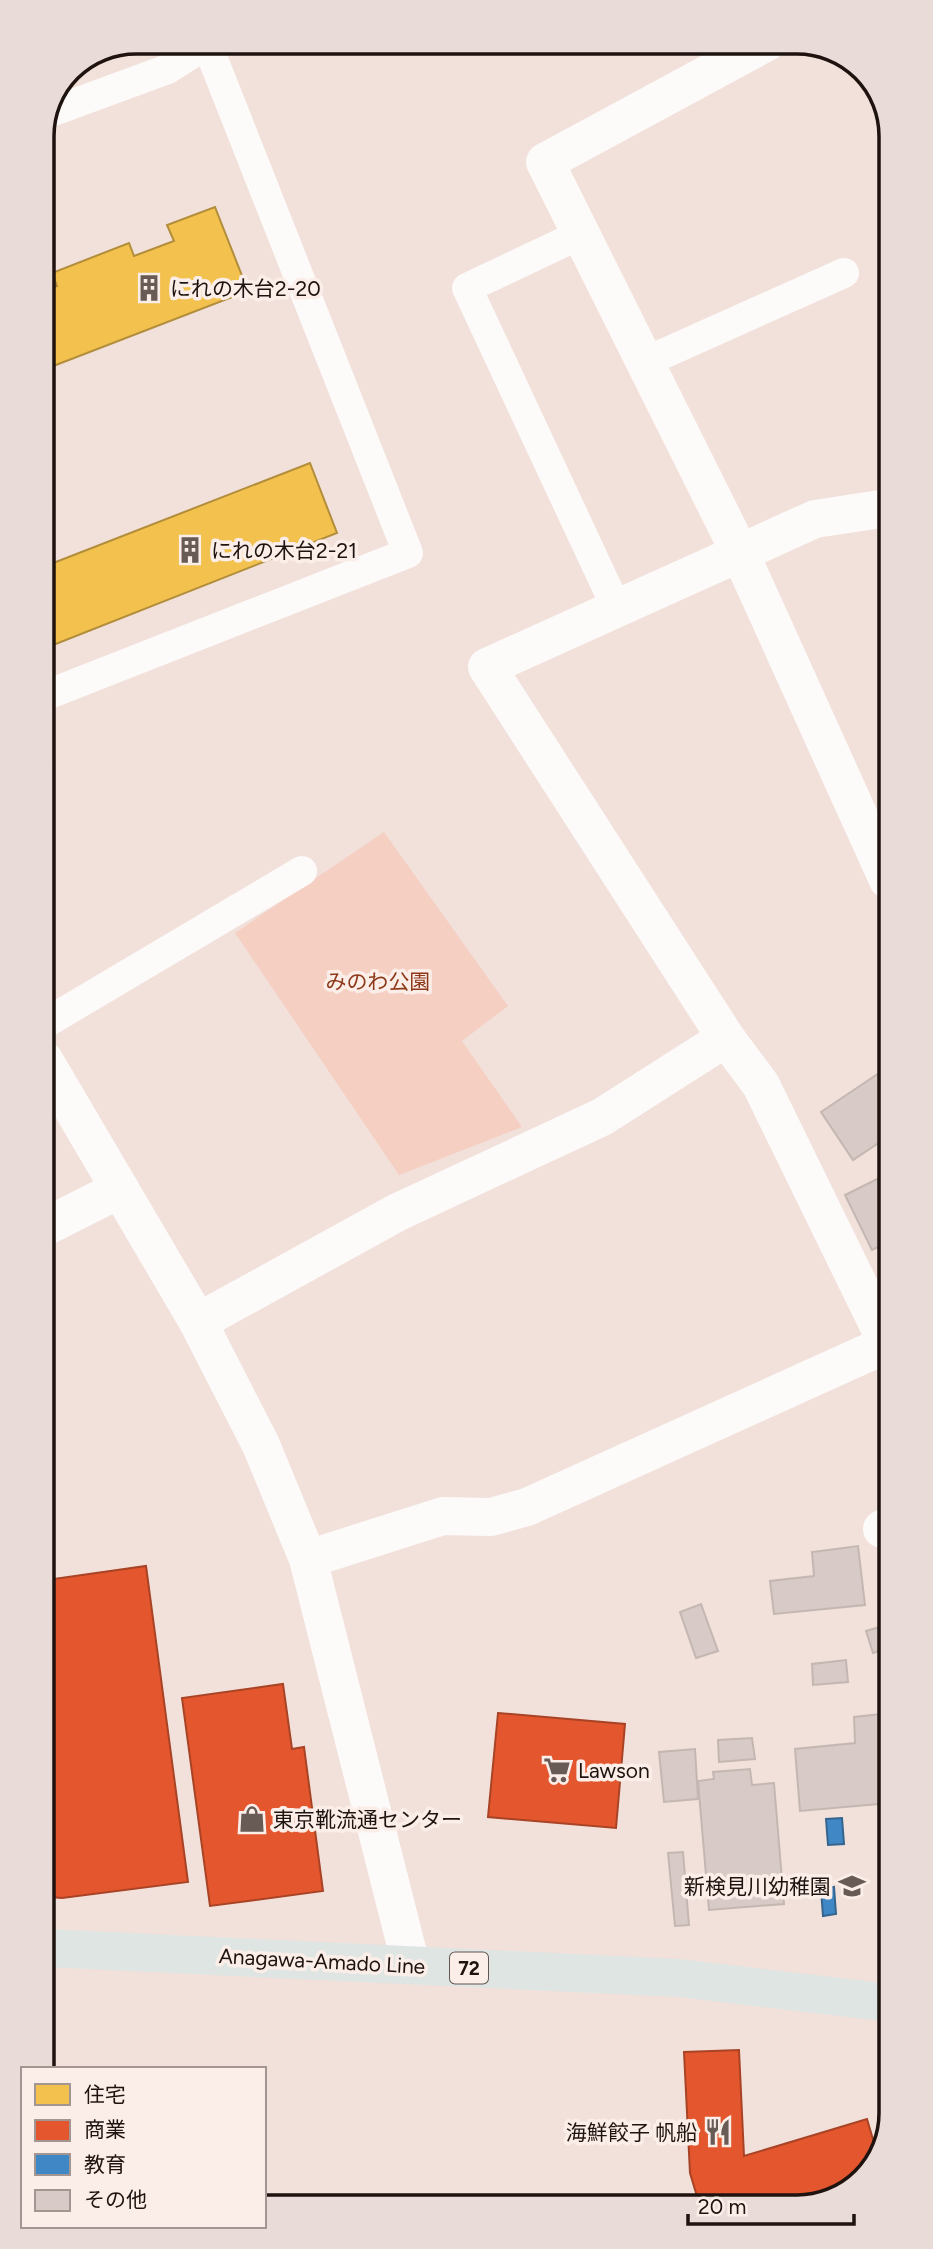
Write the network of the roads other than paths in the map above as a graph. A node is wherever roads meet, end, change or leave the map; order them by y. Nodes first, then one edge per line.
1 (192, 54) edge
2 (213, 54) edge
3 (745, 54) edge
4 (59, 109) edge
5 (581, 234) junction
6 (845, 273) dead end
7 (645, 362) junction
8 (879, 509) edge
9 (740, 553) junction
10 (617, 608) junction
11 (54, 691) edge
12 (879, 860) edge
13 (302, 872) dead end
14 (54, 1018) edge
15 (726, 1038) junction
16 (54, 1077) edge
17 (120, 1189) junction
18 (54, 1222) edge
19 (198, 1322) junction
20 (879, 1329) edge
21 (879, 1350) edge
22 (308, 1559) junction
23 (54, 1948) edge
24 (411, 1965) junction
25 (879, 2002) edge

1 - 4 lane
2 - 11 lane
3 - 5 street
5 - 7 street
5 - 10 lane
6 - 7 lane
7 - 9 street
8 - 9 street
9 - 10 street
9 - 12 street
10 - 15 street
13 - 14 lane
15 - 19 street
15 - 20 street
16 - 17 street
17 - 18 street
17 - 19 street
19 - 22 street
21 - 22 street
22 - 24 street
23 - 24 main road, Anagawa-Amado Line / 72
24 - 25 main road, Anagawa-Amado Line / 72

